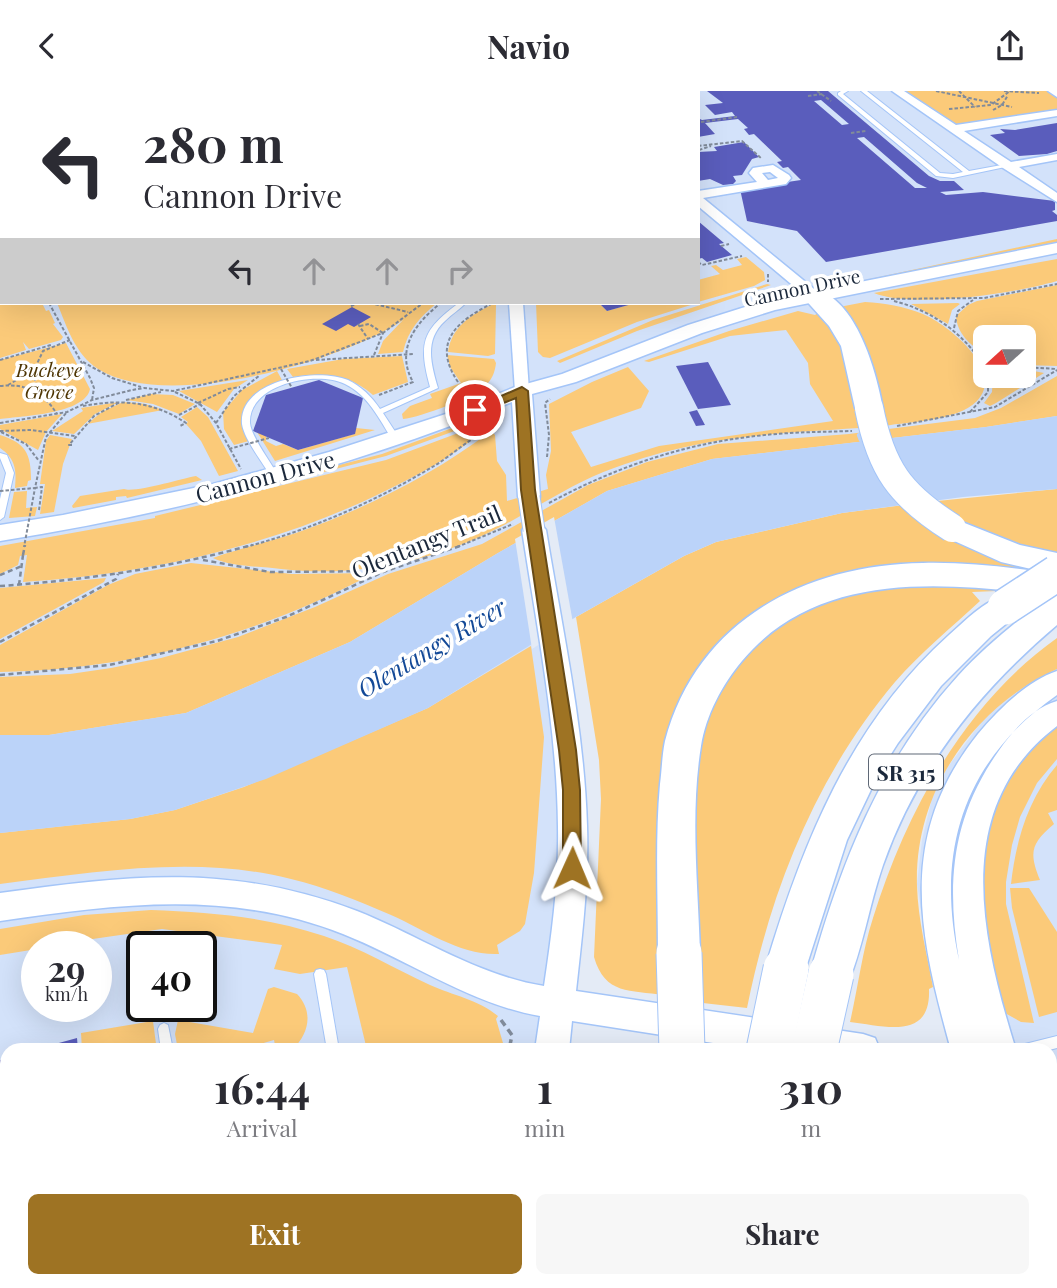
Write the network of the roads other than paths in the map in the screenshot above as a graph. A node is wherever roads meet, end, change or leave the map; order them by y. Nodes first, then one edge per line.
1 (845, 91) edge
2 (864, 91) edge
3 (897, 91) edge
4 (1052, 91) edge
5 (1057, 94) edge
6 (1057, 113) edge
7 (953, 129) junction
8 (1057, 157) edge
9 (1007, 166) junction
10 (967, 173) junction
11 (766, 184) dead end
12 (700, 198) edge
13 (1057, 198) edge
14 (700, 200) edge
15 (1057, 236) edge
16 (1057, 248) edge
17 (808, 290) junction
18 (460, 305) edge
19 (516, 305) edge
20 (522, 391) junction
21 (379, 412) junction
22 (396, 439) junction
23 (0, 455) edge
24 (274, 475) junction
25 (0, 517) edge
26 (0, 533) edge
27 (1057, 564) edge
28 (1057, 573) edge
29 (1055, 602) edge
30 (1057, 681) edge
31 (1057, 711) edge
32 (0, 907) edge
33 (320, 974) dead end
34 (557, 1005) junction
35 (164, 1029) dead end
36 (165, 1043) edge
37 (332, 1043) edge
38 (553, 1043) edge
39 (682, 1043) edge
40 (770, 1043) edge
41 (815, 1043) edge
42 (816, 1043) edge
43 (966, 1043) edge
44 (997, 1043) edge

1 - 10 lane
2 - 10 lane
3 - 7 street
4 - 5 street
6 - 7 street
7 - 9 street
8 - 9 street
9 - 10 lane
9 - 13 street
11 - 12 street
14 - 17 street
15 - 17 main road, Cannon Drive
16 - 17 street, Cannon Drive
17 - 20 street, Cannon Drive
17 - 27 highway, bridge
18 - 21 lane
19 - 20 street
20 - 22 street, Cannon Drive
20 - 34 street, bridge
21 - 22 lane
21 - 24 lane
22 - 24 main road, Cannon Drive
23 - 25 lane
24 - 26 main road, Cannon Drive
28 - 40 highway, SR 315, bridge
29 - 39 highway, bridge
29 - 42 highway, SR 315, bridge
30 - 43 street
31 - 44 main road
32 - 34 main road
33 - 37 lane
34 - 38 street
34 - 41 main road
35 - 36 lane

